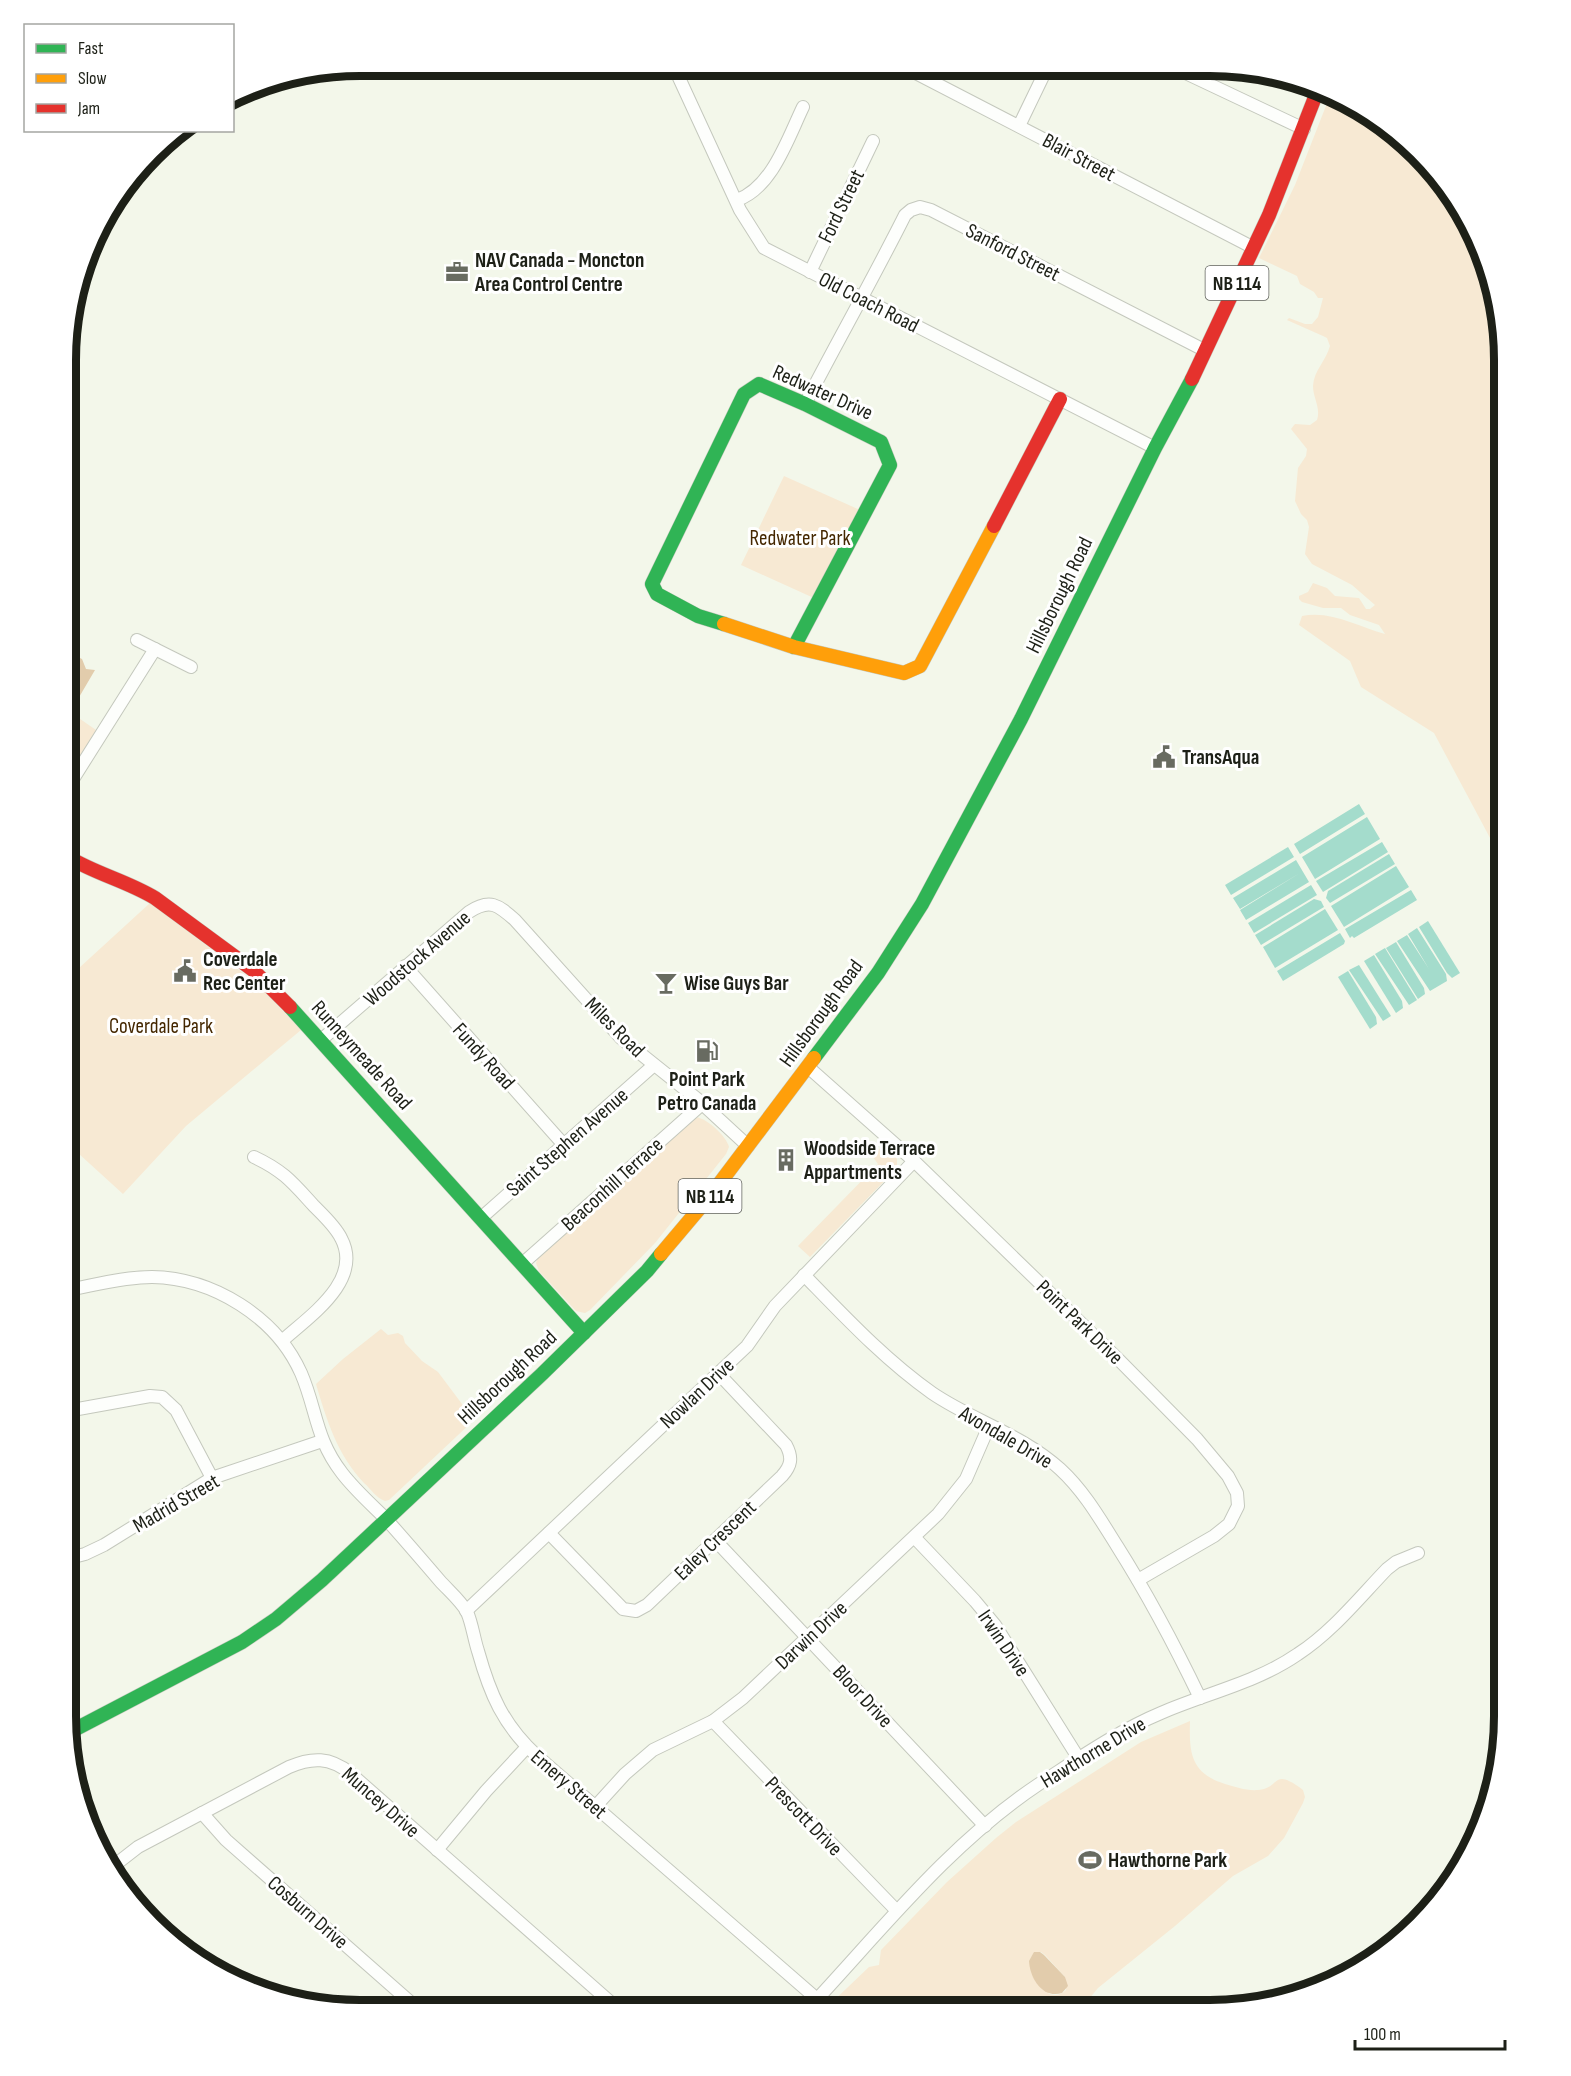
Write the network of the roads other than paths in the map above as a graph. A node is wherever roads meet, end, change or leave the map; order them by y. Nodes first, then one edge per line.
1 (678, 76) edge
2 (922, 76) edge
3 (1043, 76) edge
4 (1192, 76) edge
5 (1316, 97) edge
6 (803, 107) dead end
7 (1019, 126) junction
8 (1304, 129) junction
9 (873, 141) dead end
10 (737, 200) junction
11 (1252, 247) junction
12 (810, 272) junction
13 (863, 299) junction
14 (1204, 350) junction
15 (1060, 399) junction
16 (805, 404) junction
17 (1155, 448) junction
18 (137, 640) dead end
19 (794, 647) junction
20 (155, 649) junction
21 (191, 667) dead end
22 (76, 774) edge
23 (76, 864) edge
24 (488, 904) joint
25 (405, 966) junction
26 (321, 1040) junction
27 (654, 1065) junction
28 (808, 1067) junction
29 (702, 1104) junction
30 (564, 1145) junction
31 (748, 1146) junction
32 (254, 1157) dead end
33 (914, 1161) junction
34 (481, 1218) junction
35 (522, 1264) junction
36 (804, 1275) junction
37 (76, 1288) edge
38 (584, 1333) junction
39 (282, 1341) junction
40 (718, 1373) junction
41 (76, 1409) edge
42 (989, 1426) junction
43 (322, 1441) junction
44 (212, 1478) junction
45 (386, 1520) junction
46 (549, 1533) junction
47 (915, 1538) junction
48 (714, 1540) junction
49 (1418, 1553) dead end
50 (76, 1556) edge
51 (1138, 1580) junction
52 (466, 1611) junction
53 (808, 1638) junction
54 (1200, 1698) junction
55 (713, 1721) junction
56 (77, 1728) edge
57 (527, 1747) junction
58 (1079, 1759) junction
59 (595, 1807) junction
60 (202, 1813) junction
61 (985, 1826) junction
62 (437, 1850) junction
63 (117, 1863) edge
64 (896, 1910) junction
65 (408, 2000) edge
66 (604, 2000) edge
67 (809, 2000) edge
68 (817, 2000) edge

1 - 10 street, Old Coach Road
2 - 7 street, Blair Street
3 - 7 street
4 - 8 street
5 - 8 main road, Hillsborough Road / NB 114
6 - 10 street
7 - 11 street, Blair Street
8 - 11 main road, Hillsborough Road / NB 114
9 - 12 street, Ford Street
10 - 12 street, Old Coach Road
11 - 14 main road, Hillsborough Road / NB 114
12 - 13 street, Old Coach Road
13 - 14 street, Sanford Street
13 - 15 street, Old Coach Road
13 - 16 street
14 - 17 main road, Hillsborough Road / NB 114
15 - 17 street, Old Coach Road
15 - 19 main road, Redwater Drive
16 - 19 main road, Redwater Drive
16 - 19 main road, Redwater Drive
17 - 28 main road, Hillsborough Road / NB 114
18 - 20 street
20 - 21 street
20 - 22 street
23 - 26 main road, Runneymeade Road
24 - 25 street, Woodstock Avenue
24 - 27 street, Miles Road
25 - 26 street, Woodstock Avenue
25 - 30 street, Fundy Road
26 - 34 main road, Runneymeade Road
27 - 29 street, Miles Road
27 - 30 street, Saint Stephen Avenue
28 - 31 main road, Hillsborough Road / NB 114
28 - 33 street, Point Park Drive
29 - 31 street, Miles Road
29 - 35 street, Beaconhill Terrace
30 - 34 street, Saint Stephen Avenue
31 - 38 main road, Hillsborough Road / NB 114
32 - 39 street
33 - 36 street, Nowlan Drive
33 - 51 street, Point Park Drive
34 - 35 main road, Runneymeade Road
35 - 38 main road, Runneymeade Road
36 - 40 street, Nowlan Drive
36 - 42 street, Avondale Drive
37 - 39 street, Emery Street
38 - 45 main road, Hillsborough Road / NB 114
39 - 43 street, Emery Street
40 - 46 street, Nowlan Drive
40 - 48 street, Ealey Crescent
41 - 44 street
42 - 47 street, Darwin Drive
42 - 51 street, Avondale Drive
43 - 44 street, Madrid Street
43 - 45 street, Emery Street
44 - 50 street, Madrid Street
45 - 52 street, Emery Street
45 - 56 main road, Hillsborough Road / NB 114
46 - 48 street, Ealey Crescent
46 - 52 street, Nowlan Drive
47 - 53 street, Darwin Drive
47 - 58 street, Irwin Drive
48 - 53 street, Bloor Drive
49 - 54 street, Hawthorne Drive
51 - 54 street, Avondale Drive
52 - 57 street, Emery Street
53 - 55 street, Darwin Drive
53 - 61 street, Bloor Drive
54 - 58 street, Hawthorne Drive
55 - 59 street, Darwin Drive
55 - 64 street, Prescott Drive
57 - 59 street, Emery Street
57 - 62 street
58 - 61 street, Hawthorne Drive
59 - 67 street, Emery Street
60 - 62 street, Muncey Drive
60 - 63 street, Muncey Drive
60 - 65 street, Cosburn Drive
61 - 64 street, Hawthorne Drive
62 - 66 street, Muncey Drive
64 - 68 street, Hawthorne Drive

